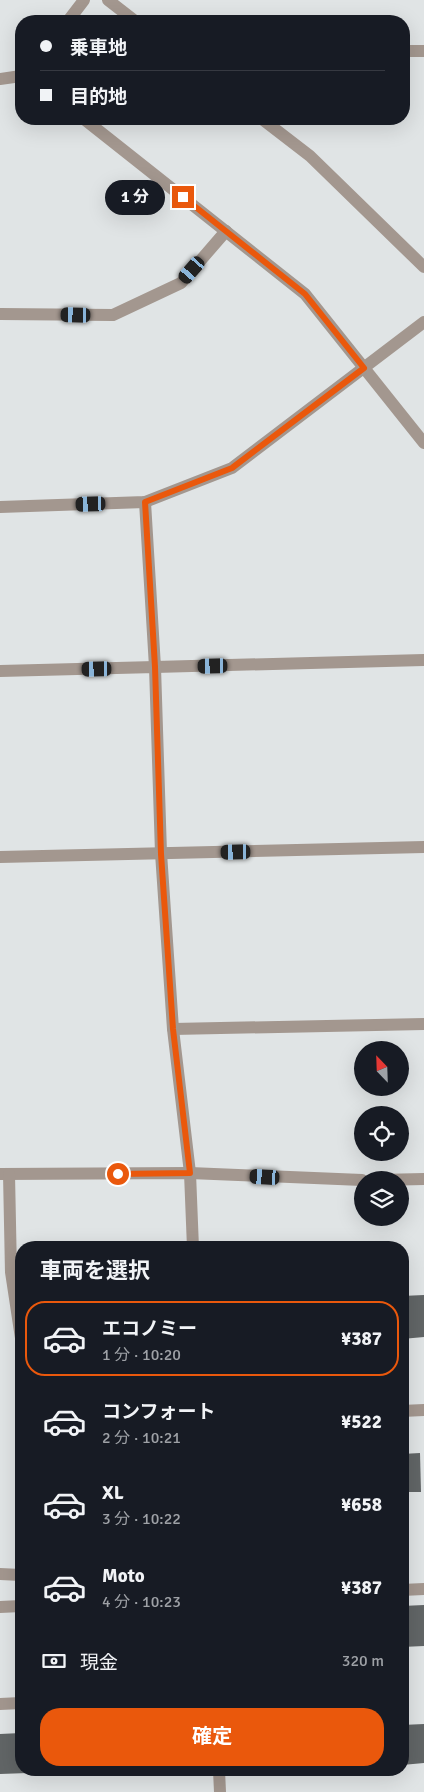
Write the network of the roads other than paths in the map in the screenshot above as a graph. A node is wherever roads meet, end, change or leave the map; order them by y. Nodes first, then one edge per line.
1 (84, 0) edge
2 (108, 0) edge
3 (73, 15) edge
4 (127, 15) edge
5 (410, 51) edge
6 (424, 51) edge
7 (15, 77) edge
8 (0, 78) edge
9 (92, 125) edge
10 (270, 125) edge
11 (226, 231) junction
12 (424, 267) edge
13 (0, 314) edge
14 (424, 322) edge
15 (364, 368) junction
16 (424, 443) edge
17 (145, 502) junction
18 (0, 507) edge
19 (424, 660) edge
20 (155, 667) junction
21 (0, 671) edge
22 (424, 847) edge
23 (161, 854) junction
24 (0, 857) edge
25 (424, 1024) edge
26 (173, 1029) junction
27 (190, 1173) junction
28 (5, 1174) edge
29 (409, 1179) edge
30 (424, 1179) edge
31 (354, 1180) edge
32 (193, 1241) edge
33 (15, 1298) edge
34 (424, 1410) edge
35 (409, 1411) edge
36 (0, 1574) edge
37 (15, 1575) edge
38 (424, 1589) edge
39 (409, 1590) edge
40 (15, 1606) edge
41 (0, 1607) edge
42 (15, 1703) edge
43 (0, 1704) edge
44 (219, 1776) edge
45 (220, 1792) edge

1 - 3 street
2 - 4 street
5 - 6 street
7 - 8 street
9 - 11 street
10 - 12 street
11 - 13 street
11 - 15 street
14 - 15 street
15 - 16 street
15 - 17 street
17 - 18 street
17 - 20 street
19 - 20 street
20 - 21 street
20 - 23 street
22 - 23 street
23 - 24 street
23 - 26 street
25 - 26 street
26 - 27 street
27 - 28 street
27 - 31 street
27 - 32 street
28 - 33 street
29 - 30 street
34 - 35 street
36 - 37 street
38 - 39 street
40 - 41 street
42 - 43 street
44 - 45 street

